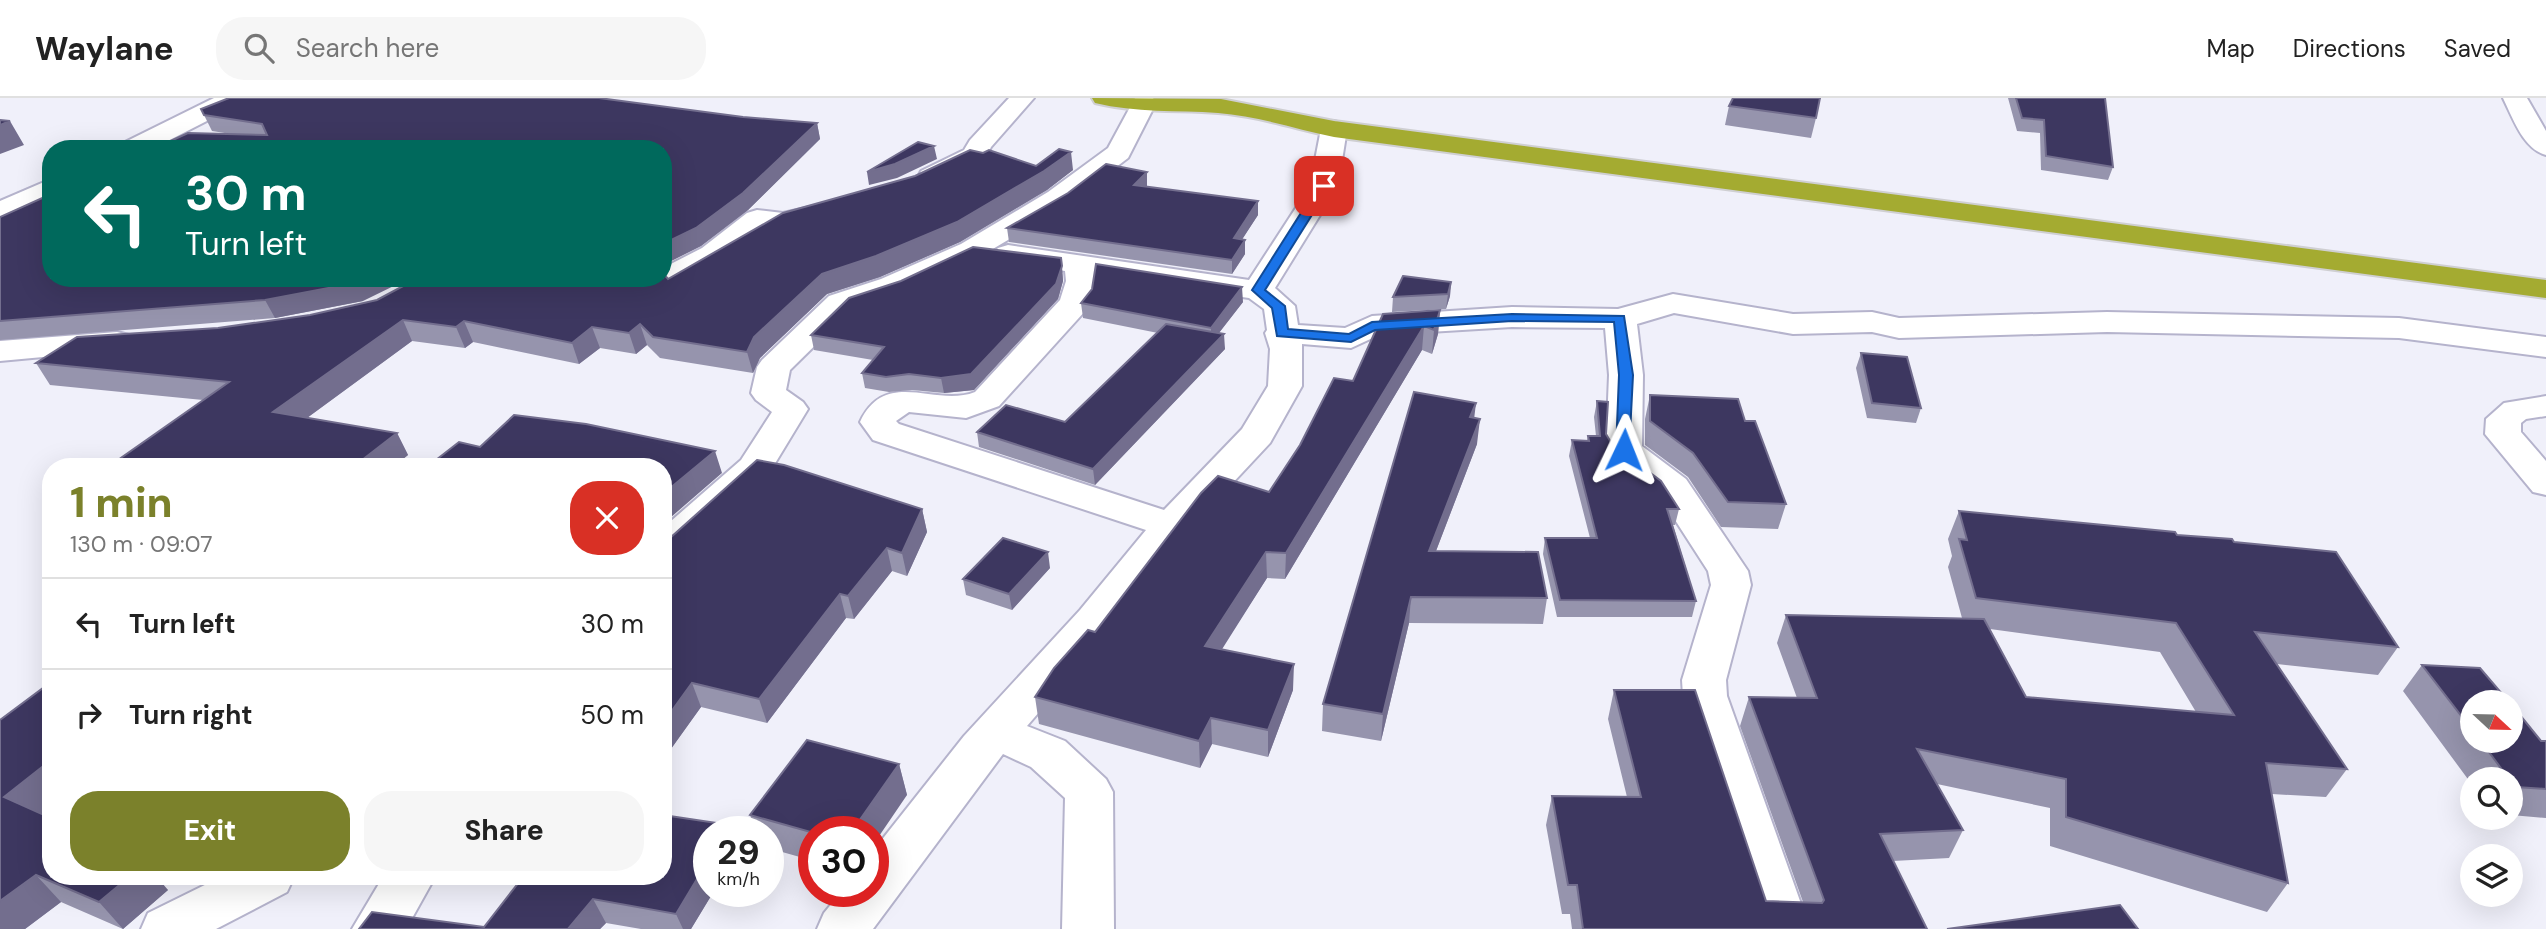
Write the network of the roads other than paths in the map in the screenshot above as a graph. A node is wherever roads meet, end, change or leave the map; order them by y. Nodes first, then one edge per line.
1 (233, 98) edge
2 (1022, 98) edge
3 (1104, 98) edge
4 (2515, 98) edge
5 (1225, 102) edge
6 (1144, 103) junction
7 (1334, 129) junction
8 (163, 134) junction
9 (151, 140) edge
10 (211, 140) edge
11 (2546, 147) edge
12 (908, 186) edge
13 (42, 191) edge
14 (845, 203) edge
15 (0, 212) edge
16 (971, 250) junction
17 (1079, 264) junction
18 (672, 275) edge
19 (646, 287) edge
20 (2546, 289) edge
21 (1258, 290) junction
22 (587, 295) edge
23 (1620, 318) junction
24 (1281, 333) junction
25 (146, 340) edge
26 (2546, 347) edge
27 (0, 351) edge
28 (2546, 406) edge
29 (2546, 484) edge
30 (1171, 526) junction
31 (672, 542) edge
32 (997, 733) junction
33 (889, 869) edge
34 (253, 885) edge
35 (405, 885) edge
36 (860, 907) edge
37 (167, 929) edge
38 (378, 929) edge
39 (844, 929) edge
40 (1088, 929) edge
41 (1784, 929) edge

1 - 8 street
2 - 12 street
3 - 6 highway
4 - 11 street
5 - 6 highway
5 - 7 highway
6 - 16 street
7 - 20 highway
7 - 21 street
8 - 9 street
8 - 10 street
13 - 15 street
14 - 18 street
16 - 17 street
16 - 31 street
17 - 21 street
17 - 30 street
19 - 22 street
21 - 24 street
23 - 24 street
23 - 26 street
23 - 41 street
24 - 30 street
25 - 27 street
28 - 29 street
30 - 32 street
32 - 33 street
32 - 40 street
34 - 37 street
35 - 38 street
36 - 39 street

